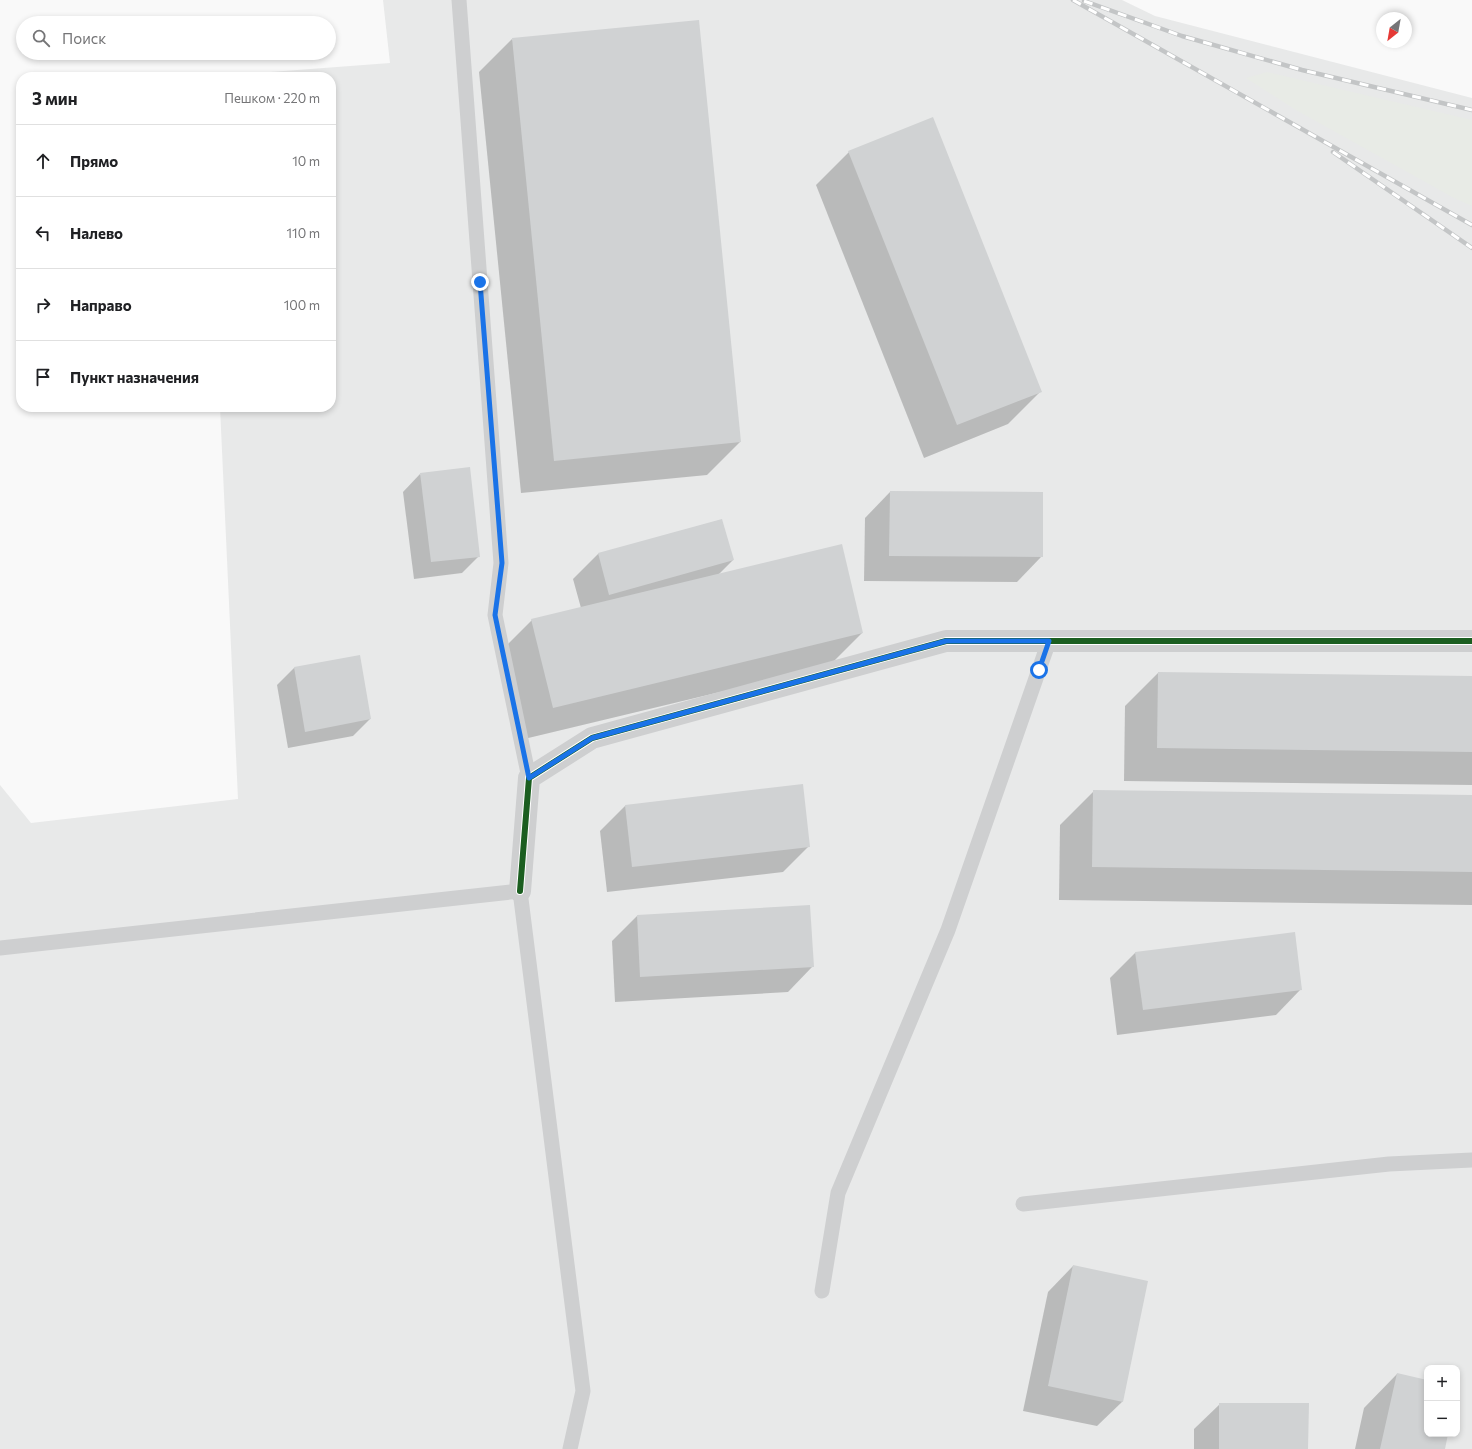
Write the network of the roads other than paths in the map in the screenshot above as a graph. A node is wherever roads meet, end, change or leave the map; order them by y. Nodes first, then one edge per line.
1 (459, 0) edge
2 (1049, 641) junction
3 (1472, 641) edge
4 (529, 778) junction
5 (520, 891) junction
6 (0, 948) edge
7 (1472, 1160) edge
8 (1022, 1204) dead end
9 (822, 1291) dead end
10 (570, 1449) edge

1 - 4 lane
2 - 3 street
2 - 4 street
2 - 9 lane
4 - 5 street
5 - 6 lane
5 - 10 lane
7 - 8 lane

